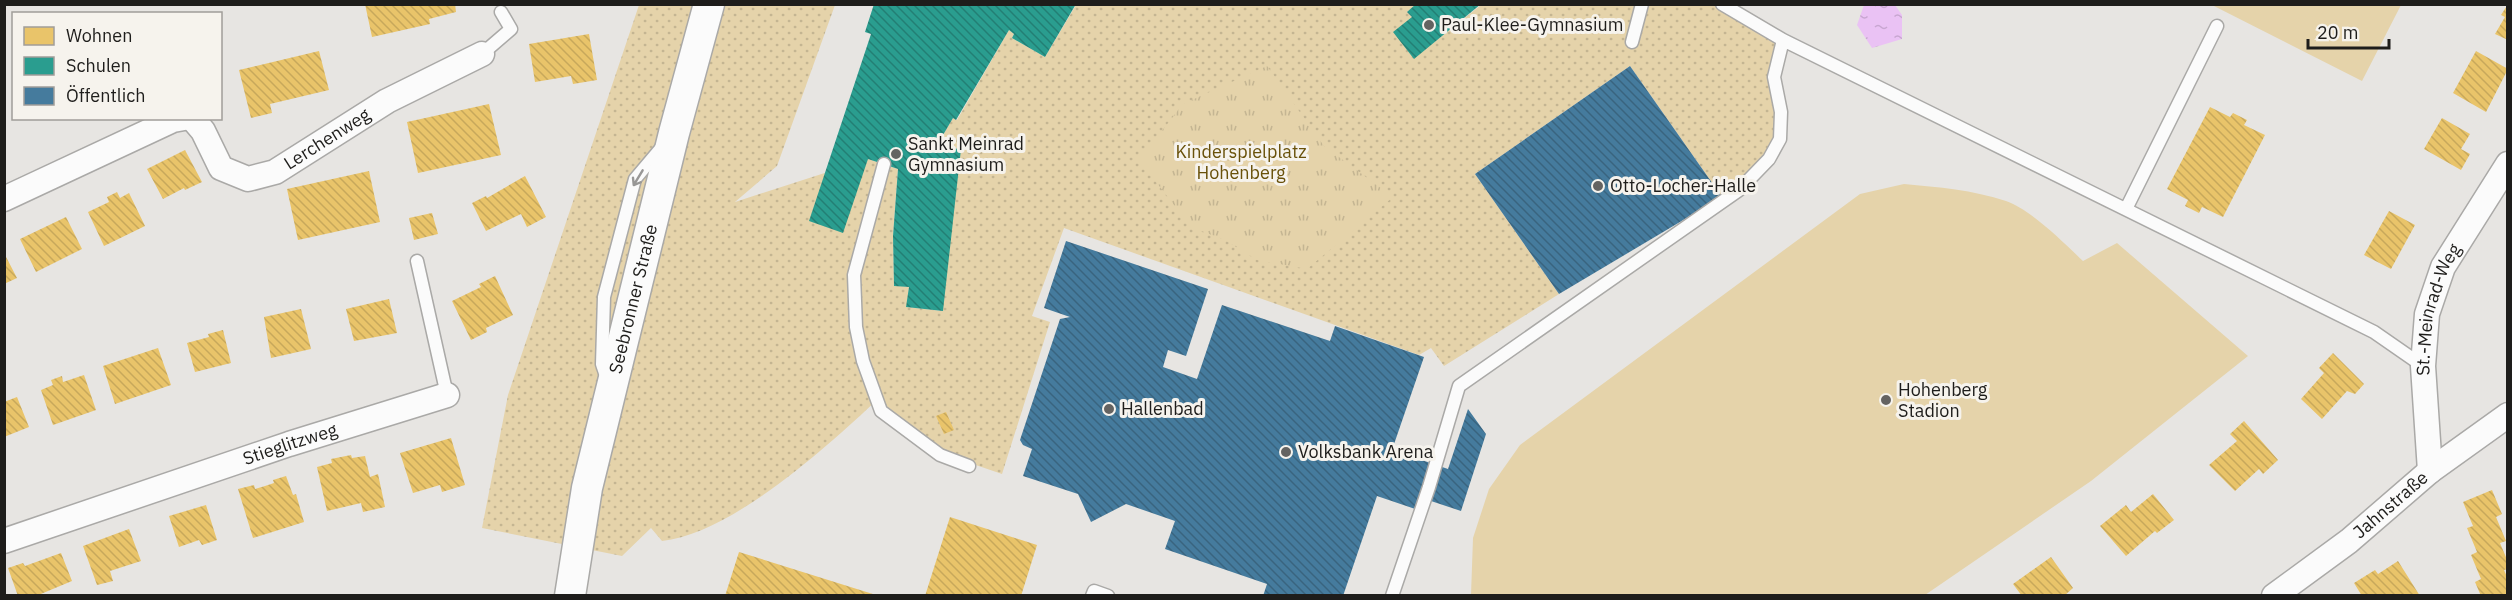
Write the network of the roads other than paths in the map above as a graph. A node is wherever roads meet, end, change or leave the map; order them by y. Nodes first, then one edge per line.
1 (709, 4) edge
2 (1642, 4) edge
3 (1722, 4) edge
4 (501, 12) dead end
5 (2217, 26) dead end
6 (1783, 40) junction
7 (1632, 42) dead end
8 (482, 54) joint
9 (172, 120) edge
10 (194, 120) edge
11 (884, 164) dead end
12 (2508, 164) edge
13 (4, 199) edge
14 (2126, 209) junction
15 (417, 261) dead end
16 (2423, 366) junction
17 (447, 395) joint
18 (2508, 415) edge
19 (969, 466) dead end
20 (2430, 471) junction
21 (4, 541) edge
22 (570, 596) edge
23 (1092, 596) edge
24 (1108, 596) edge
25 (1392, 596) edge
26 (2274, 596) edge

1 - 22 street, Seebronner Straße
2 - 7 lane
3 - 6 lane
4 - 8 lane
5 - 14 lane
6 - 14 lane
6 - 25 lane
8 - 10 street, Lerchenweg
9 - 13 street
11 - 19 lane
12 - 16 street, St.-Meinrad-Weg
14 - 16 lane
15 - 17 lane, Stieglitzweg
16 - 20 street, St.-Meinrad-Weg
17 - 21 street, Stieglitzweg
18 - 20 street, Jahnstraße
20 - 26 street, Jahnstraße
23 - 24 lane

